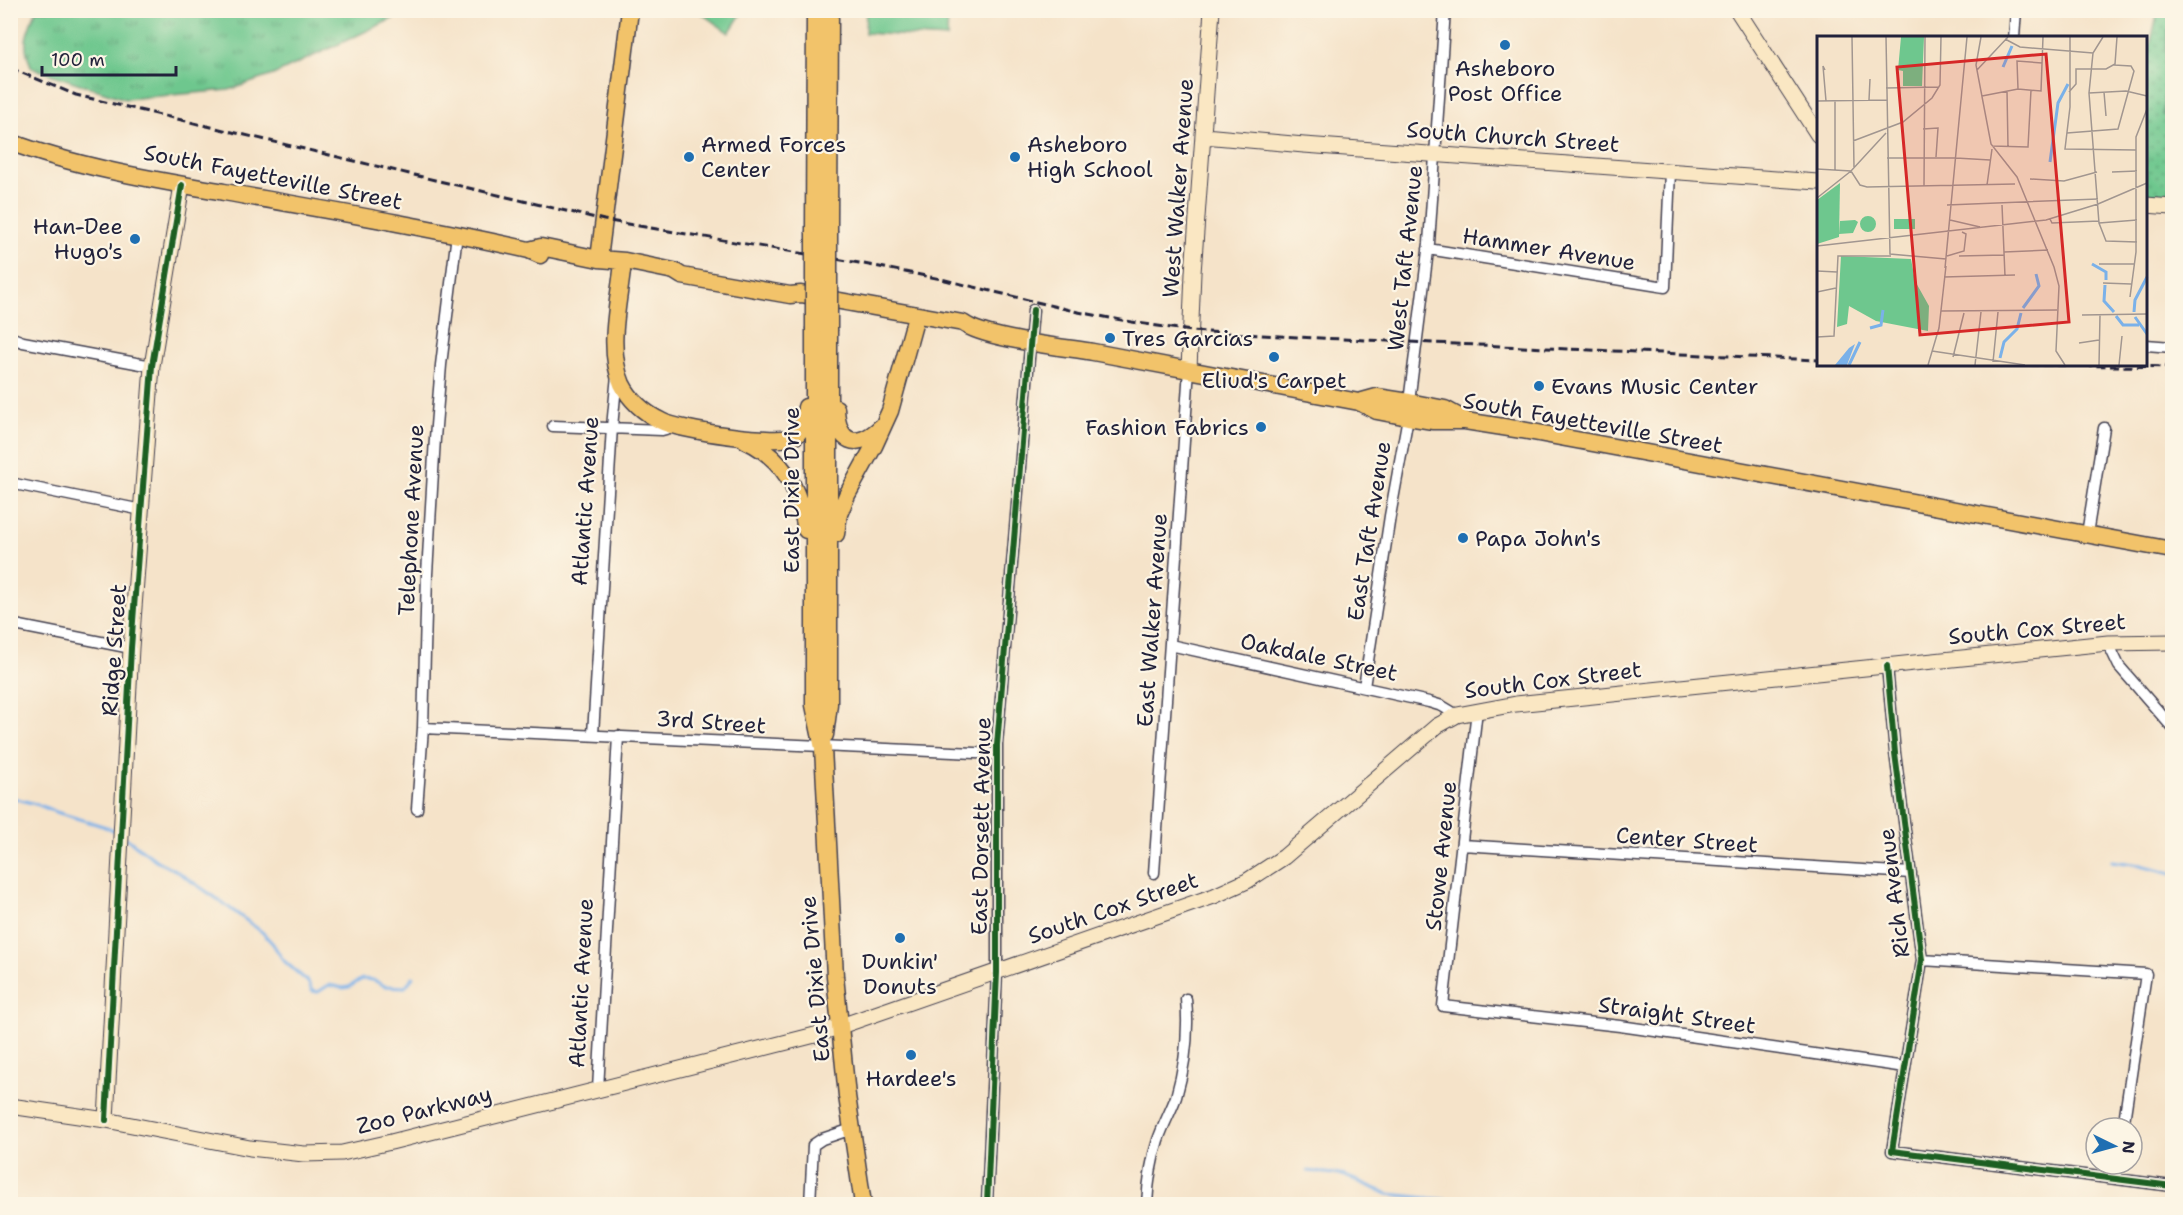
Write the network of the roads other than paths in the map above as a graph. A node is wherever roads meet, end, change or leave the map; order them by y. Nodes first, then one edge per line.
1 (630, 10) edge
2 (815, 10) edge
3 (830, 10) edge
4 (1212, 10) edge
5 (1445, 10) edge
6 (1737, 10) edge
7 (2016, 10) edge
8 (2014, 36) edge
9 (1817, 133) edge
10 (1204, 136) junction
11 (10, 142) edge
12 (1435, 154) junction
13 (1670, 171) junction
14 (1817, 182) edge
15 (182, 185) junction
16 (2147, 205) edge
17 (2172, 207) edge
18 (821, 231) junction
19 (457, 234) junction
20 (1428, 249) junction
21 (530, 250) junction
22 (599, 259) junction
23 (622, 271) junction
24 (682, 276) junction
25 (790, 295) junction
26 (1033, 310) dead end
27 (914, 324) junction
28 (821, 330) junction
29 (972, 330) junction
30 (10, 337) edge
31 (1030, 341) junction
32 (2147, 345) edge
33 (2172, 347) edge
34 (152, 366) junction
35 (617, 369) junction
36 (1189, 369) junction
37 (813, 370) junction
38 (828, 382) junction
39 (1408, 410) junction
40 (553, 426) dead end
41 (883, 426) junction
42 (612, 427) junction
43 (674, 427) junction
44 (2104, 428) dead end
45 (737, 436) junction
46 (10, 483) edge
47 (142, 510) junction
48 (2086, 534) junction
49 (2172, 550) edge
50 (828, 561) junction
51 (813, 570) junction
52 (10, 624) edge
53 (2172, 642) edge
54 (2108, 644) junction
55 (1170, 645) junction
56 (131, 648) junction
57 (1887, 666) junction
58 (1364, 687) junction
59 (1477, 710) junction
60 (1457, 715) junction
61 (2172, 727) edge
62 (423, 728) junction
63 (592, 734) junction
64 (618, 736) junction
65 (823, 748) junction
66 (997, 754) junction
67 (417, 809) dead end
68 (1462, 845) junction
69 (1154, 873) dead end
70 (1911, 873) junction
71 (1922, 960) junction
72 (997, 972) junction
73 (1186, 999) dead end
74 (1443, 1006) joint
75 (841, 1026) junction
76 (1905, 1067) junction
77 (598, 1089) junction
78 (10, 1106) edge
79 (2125, 1116) edge
80 (106, 1120) junction
81 (852, 1129) junction
82 (2115, 1178) joint
83 (2172, 1186) edge
84 (810, 1204) edge
85 (863, 1204) edge
86 (987, 1204) edge
87 (1146, 1204) edge

1 - 22 main road
2 - 18 main road
3 - 18 main road
4 - 10 main road, West Walker Avenue
5 - 12 street, West Taft Avenue
6 - 9 main road
7 - 8 street
10 - 12 main road, South Church Street
10 - 36 main road, West Walker Avenue
11 - 15 main road, South Fayetteville Street
12 - 13 main road, South Church Street
12 - 20 street, West Taft Avenue
13 - 14 main road, South Church Street
13 - 20 street, Hammer Avenue
15 - 19 main road, South Fayetteville Street
15 - 34 main road, Ridge Street
16 - 17 main road
18 - 28 main road, East Dixie Drive, bridge
19 - 21 main road, South Fayetteville Street
19 - 62 street, Telephone Avenue
20 - 39 street, West Taft Avenue
21 - 22 main road, South Fayetteville Street
21 - 23 main road, South Fayetteville Street
22 - 24 main road, South Fayetteville Street
23 - 24 main road, South Fayetteville Street
23 - 35 main road, Atlantic Avenue
24 - 25 main road, South Fayetteville Street
25 - 27 main road, South Fayetteville Street
25 - 29 main road, South Fayetteville Street
26 - 31 street, East Dorsett Avenue
27 - 29 main road, South Fayetteville Street
27 - 41 main road
28 - 37 main road, East Dixie Drive
28 - 38 main road, East Dixie Drive
29 - 31 main road, South Fayetteville Street
30 - 34 street
31 - 36 main road, South Fayetteville Street
31 - 66 street, East Dorsett Avenue
32 - 33 street
34 - 47 main road, Ridge Street
35 - 42 street, Atlantic Avenue
35 - 43 main road
36 - 39 main road, South Fayetteville Street
36 - 55 street, East Walker Avenue
37 - 45 main road
37 - 51 main road, East Dixie Drive
38 - 41 main road
38 - 50 main road, East Dixie Drive
39 - 48 main road, South Fayetteville Street
39 - 58 street, East Taft Avenue
40 - 42 street
41 - 50 main road
42 - 43 street
42 - 63 street, Atlantic Avenue
43 - 45 main road
44 - 48 street
45 - 51 main road
46 - 47 street
47 - 56 main road, Ridge Street
48 - 49 main road, South Fayetteville Street
50 - 65 main road, East Dixie Drive
51 - 65 main road, East Dixie Drive
52 - 56 street
53 - 54 main road, South Cox Street
54 - 57 main road, South Cox Street
54 - 61 street
55 - 58 street, Oakdale Street
55 - 69 street, East Walker Avenue
56 - 80 main road, Ridge Street
57 - 59 main road, South Cox Street
57 - 70 street, Rich Avenue
58 - 60 street, Oakdale Street
59 - 60 main road, South Cox Street
59 - 68 street, Stowe Avenue
60 - 72 main road, South Cox Street
62 - 63 street, 3rd Street
62 - 67 street, Telephone Avenue
63 - 64 street, 3rd Street
64 - 65 street, 3rd Street
64 - 77 street, Atlantic Avenue
65 - 66 street, 3rd Street
65 - 75 main road, East Dixie Drive
66 - 72 street, East Dorsett Avenue
68 - 70 street, Center Street
68 - 74 street, Stowe Avenue
70 - 71 street, Rich Avenue
71 - 76 street, Rich Avenue
71 - 79 street
72 - 75 main road, South Cox Street
72 - 86 street, East Dorsett Avenue
73 - 87 street
74 - 76 street, Straight Street
75 - 77 main road, Zoo Parkway
75 - 81 main road, East Dixie Drive
76 - 82 street, Rich Avenue
77 - 80 main road, Zoo Parkway
78 - 80 main road, Zoo Parkway
81 - 84 street
81 - 85 main road, East Dixie Drive
82 - 83 street

